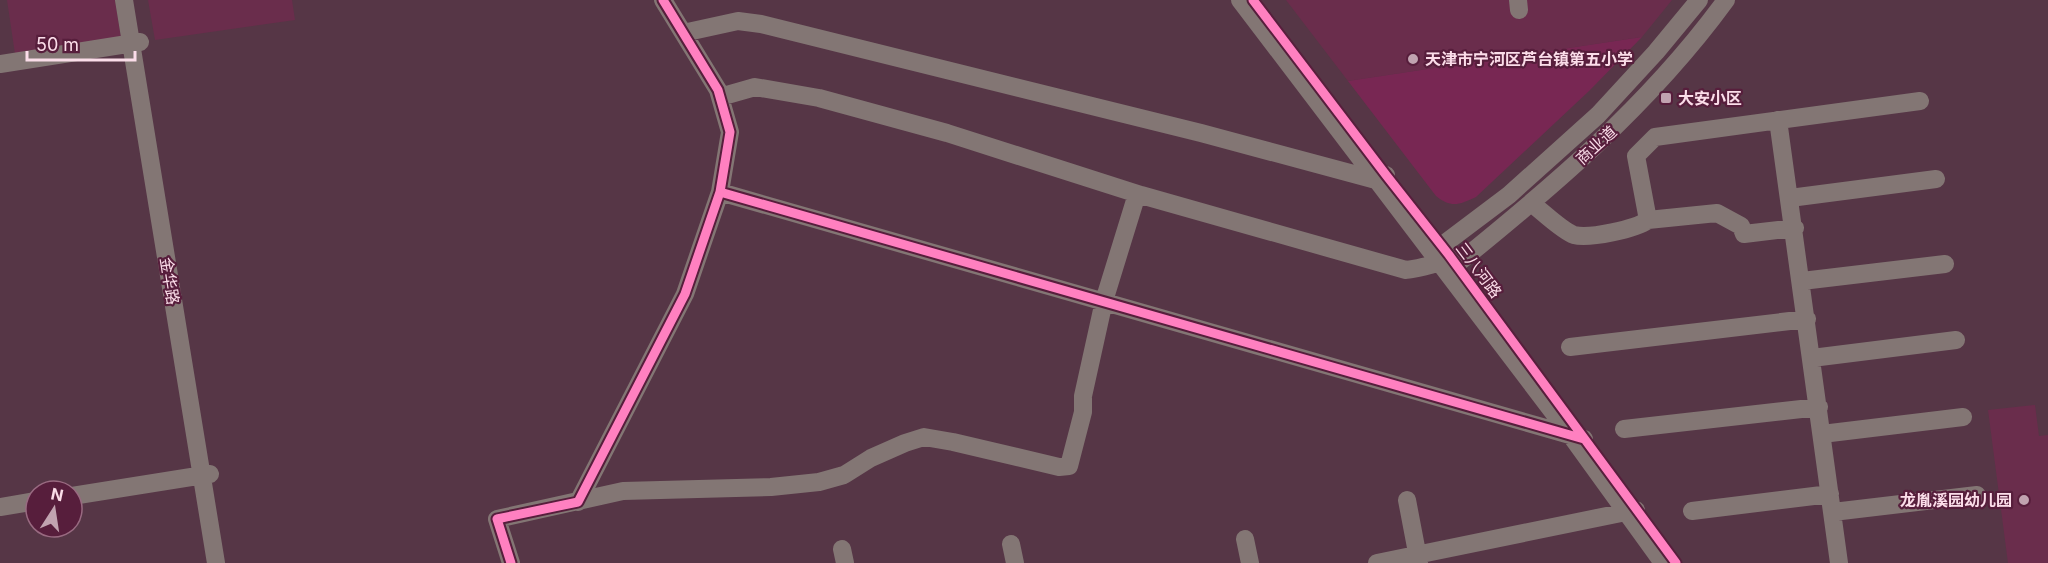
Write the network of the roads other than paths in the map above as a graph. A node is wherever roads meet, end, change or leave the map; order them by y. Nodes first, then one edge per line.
1 (124, 0) edge
2 (134, 0) edge
3 (663, 0) edge
4 (1240, 0) edge
5 (1253, 0) edge
6 (1699, 0) edge
7 (1726, 0) edge
8 (683, 33) junction
9 (136, 42) junction
10 (0, 64) edge
11 (720, 98) junction
12 (1920, 101) dead end
13 (1778, 120) junction
14 (1381, 177) junction
15 (1936, 179) dead end
16 (720, 192) junction
17 (1137, 194) junction
18 (1790, 198) junction
19 (1531, 203) junction
20 (1648, 220) junction
21 (1795, 228) junction
22 (1444, 259) junction
23 (1945, 264) dead end
24 (1802, 281) junction
25 (1104, 302) junction
26 (1807, 319) junction
27 (1956, 340) dead end
28 (1570, 347) dead end
29 (1812, 358) junction
30 (1819, 406) junction
31 (1963, 417) dead end
32 (1624, 429) dead end
33 (1822, 434) junction
34 (1576, 436) junction
35 (206, 474) junction
36 (84, 494) edge
37 (1830, 494) junction
38 (1977, 495) dead end
39 (1407, 500) dead end
40 (578, 502) junction
41 (24, 503) edge
42 (0, 507) edge
43 (1631, 511) junction
44 (1692, 511) dead end
45 (1833, 512) junction
46 (1245, 539) dead end
47 (1011, 544) dead end
48 (1418, 559) edge
49 (1666, 562) edge
50 (216, 563) edge
51 (224, 563) edge
52 (511, 563) edge
53 (1015, 563) edge
54 (1250, 563) edge
55 (1377, 563) edge
56 (1839, 563) edge

1 - 9 street, 金华路
2 - 9 street, 金华路
3 - 8 street
4 - 14 street, 三八河路
5 - 14 street, 三八河路
6 - 22 street, 商业道
7 - 19 street, 商业道
8 - 11 street
8 - 14 street
9 - 10 street
9 - 35 street, 金华路
11 - 16 street
11 - 17 street
12 - 13 street
13 - 18 street
13 - 20 street
14 - 22 street, 三八河路
15 - 18 street
16 - 25 street
16 - 40 street
17 - 22 street
17 - 25 street
18 - 21 street
19 - 20 street
19 - 22 street, 商业道
20 - 21 street
21 - 24 street
22 - 34 street, 三八河路
23 - 24 street
24 - 26 street
25 - 34 street
25 - 40 street
26 - 28 street
26 - 29 street
27 - 29 street
29 - 30 street
30 - 32 street
30 - 33 street
31 - 33 street
33 - 37 street
34 - 43 street, 三八河路
35 - 36 street
35 - 50 street, 金华路
35 - 51 street, 金华路
37 - 44 street
37 - 45 street
38 - 45 street
39 - 48 street
40 - 52 street
41 - 42 street
43 - 48 street
43 - 49 street, 三八河路
45 - 56 street
46 - 54 street
47 - 53 street
48 - 55 street

